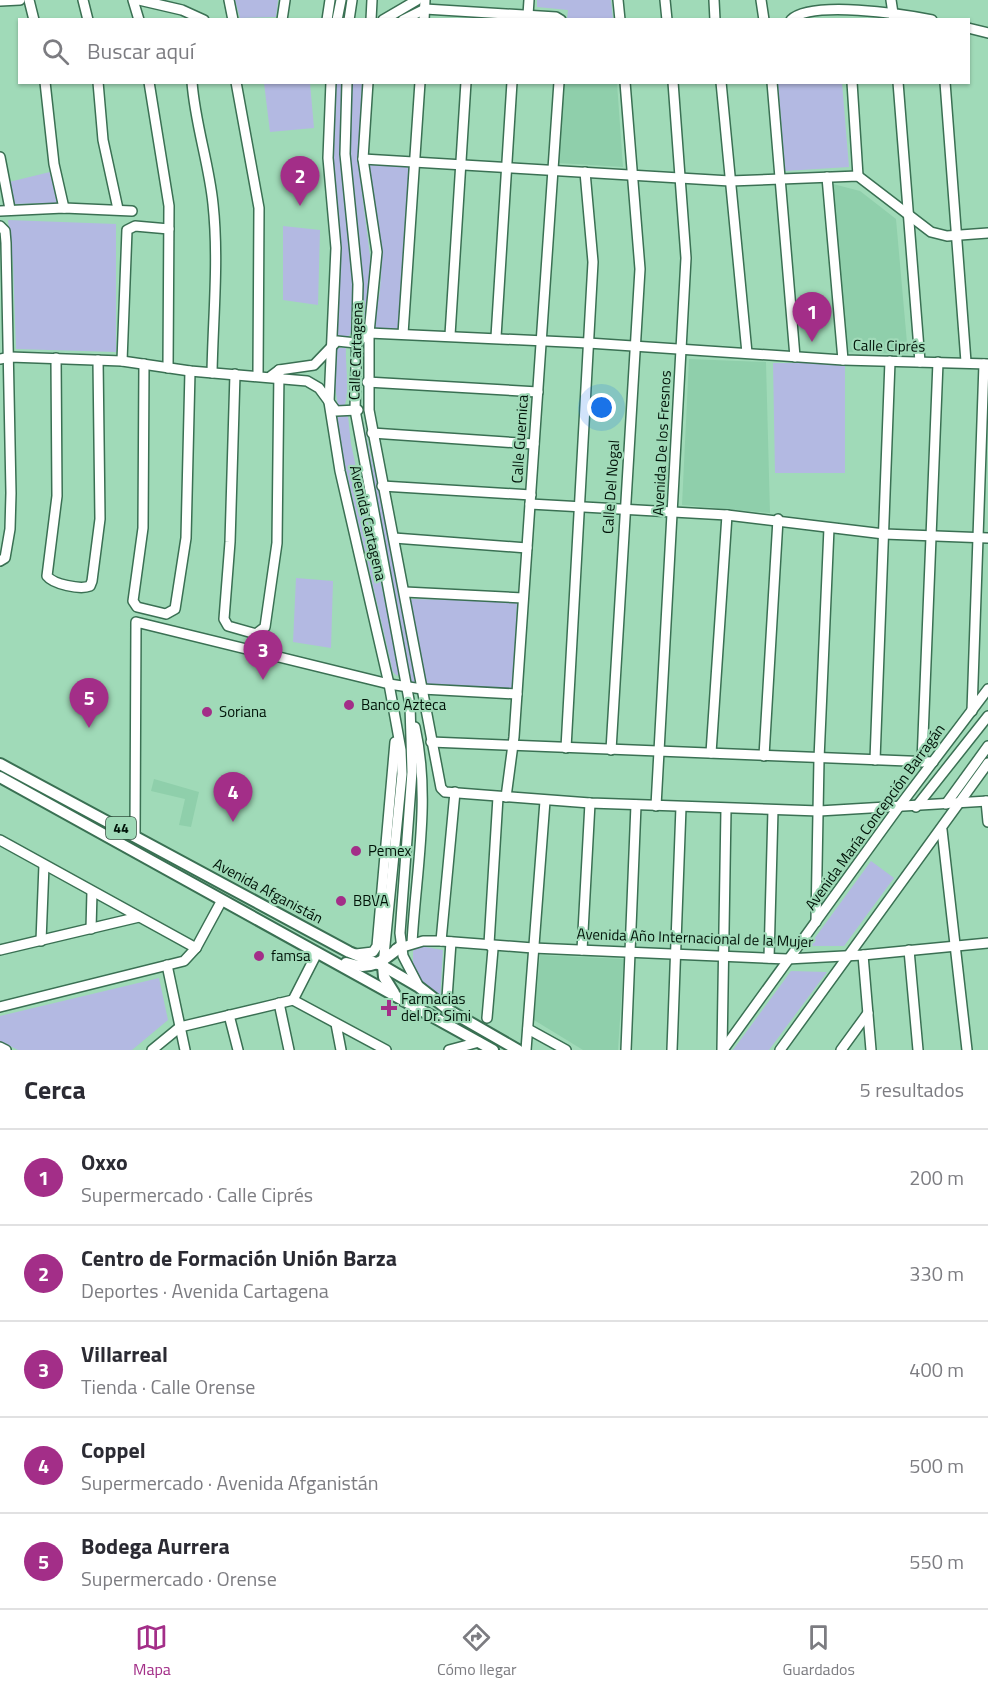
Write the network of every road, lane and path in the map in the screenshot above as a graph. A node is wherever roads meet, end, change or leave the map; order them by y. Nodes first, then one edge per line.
1 (20, 0) edge
2 (29, 0) edge
3 (83, 0) edge
4 (133, 0) edge
5 (139, 0) edge
6 (229, 0) edge
7 (285, 0) edge
8 (330, 0) edge
9 (340, 0) edge
10 (352, 0) edge
11 (372, 0) edge
12 (417, 0) edge
13 (529, 0) edge
14 (618, 0) edge
15 (665, 0) edge
16 (714, 0) edge
17 (761, 0) edge
18 (891, 0) edge
19 (0, 1) edge
20 (425, 4) edge
21 (181, 5) edge
22 (437, 5) edge
23 (848, 14) edge
24 (528, 15) junction
25 (470, 16) edge
26 (893, 16) edge
27 (516, 17) edge
28 (34, 18) edge
29 (88, 18) edge
30 (138, 18) edge
31 (201, 18) edge
32 (233, 18) edge
33 (282, 18) edge
34 (327, 18) edge
35 (337, 18) edge
36 (349, 18) edge
37 (371, 18) edge
38 (386, 18) edge
39 (406, 18) edge
40 (559, 18) edge
41 (620, 18) edge
42 (667, 18) edge
43 (716, 18) edge
44 (764, 18) edge
45 (794, 18) edge
46 (912, 18) edge
47 (970, 28) edge
48 (988, 33) edge
49 (988, 39) edge
50 (45, 84) edge
51 (98, 84) edge
52 (148, 84) edge
53 (192, 84) edge
54 (237, 84) edge
55 (331, 84) edge
56 (347, 84) edge
57 (368, 84) edge
58 (420, 84) edge
59 (466, 84) edge
60 (512, 84) edge
61 (559, 84) edge
62 (625, 84) edge
63 (673, 84) edge
64 (721, 84) edge
65 (772, 84) edge
66 (852, 84) edge
67 (898, 84) edge
68 (945, 84) edge
69 (0, 157) edge
70 (363, 159) junction
71 (415, 161) junction
72 (461, 164) junction
73 (507, 167) junction
74 (553, 169) junction
75 (585, 172) junction
76 (634, 174) junction
77 (858, 176) junction
78 (682, 177) junction
79 (827, 177) junction
80 (782, 179) junction
81 (730, 181) junction
82 (64, 208) junction
83 (5, 210) edge
84 (118, 210) junction
85 (132, 211) dead end
86 (908, 214) junction
87 (1, 226) edge
88 (169, 228) junction
89 (988, 233) edge
90 (956, 235) junction
91 (369, 333) junction
92 (403, 334) junction
93 (450, 335) junction
94 (496, 338) junction
95 (542, 340) junction
96 (356, 343) junction
97 (588, 343) junction
98 (636, 347) junction
99 (330, 349) junction
100 (682, 350) junction
101 (747, 353) junction
102 (10, 357) junction
103 (795, 357) junction
104 (57, 358) junction
105 (0, 359) edge
106 (98, 360) junction
107 (843, 360) junction
108 (122, 361) junction
109 (890, 361) junction
110 (920, 362) junction
111 (938, 362) junction
112 (966, 363) junction
113 (144, 364) junction
114 (986, 364) edge
115 (315, 365) junction
116 (168, 368) junction
117 (190, 371) junction
118 (212, 373) junction
119 (235, 374) junction
120 (258, 375) junction
121 (276, 376) junction
122 (367, 382) junction
123 (315, 384) junction
124 (538, 392) junction
125 (329, 402) junction
126 (355, 410) junction
127 (369, 410) junction
128 (372, 433) junction
129 (534, 444) junction
130 (382, 486) junction
131 (531, 500) junction
132 (581, 506) junction
133 (624, 509) junction
134 (673, 511) junction
135 (727, 515) junction
136 (778, 519) junction
137 (829, 528) junction
138 (884, 534) junction
139 (931, 537) junction
140 (394, 538) junction
141 (977, 538) junction
142 (988, 538) edge
143 (527, 548) junction
144 (2, 559) edge
145 (405, 592) junction
146 (523, 598) junction
147 (387, 672) junction
148 (407, 682) junction
149 (389, 684) junction
150 (422, 688) junction
151 (988, 689) edge
152 (517, 694) junction
153 (410, 704) junction
154 (394, 710) junction
155 (972, 711) junction
156 (988, 716) edge
157 (397, 728) junction
158 (431, 742) junction
159 (513, 745) junction
160 (988, 746) edge
161 (566, 748) junction
162 (611, 750) junction
163 (659, 752) junction
164 (711, 753) junction
165 (764, 756) junction
166 (819, 759) junction
167 (875, 760) junction
168 (922, 762) junction
169 (933, 762) junction
170 (988, 763) edge
171 (0, 764) edge
172 (0, 777) edge
173 (455, 792) junction
174 (502, 797) junction
175 (544, 801) junction
176 (987, 801) edge
177 (590, 803) junction
178 (959, 803) junction
179 (946, 804) junction
180 (636, 805) junction
181 (656, 806) junction
182 (681, 807) junction
183 (916, 807) junction
184 (898, 808) junction
185 (726, 809) junction
186 (773, 810) junction
187 (819, 811) junction
188 (988, 822) edge
189 (942, 830) junction
190 (135, 835) junction
191 (0, 840) edge
192 (44, 865) junction
193 (92, 892) junction
194 (222, 900) junction
195 (266, 908) junction
196 (139, 917) junction
197 (816, 922) junction
198 (91, 929) junction
199 (41, 941) junction
200 (441, 941) junction
201 (451, 942) junction
202 (988, 943) edge
203 (489, 944) junction
204 (406, 945) junction
205 (957, 946) junction
206 (196, 948) junction
207 (533, 948) junction
208 (0, 950) edge
209 (582, 950) junction
210 (909, 950) junction
211 (317, 953) junction
212 (629, 953) junction
213 (352, 954) junction
214 (676, 954) junction
215 (863, 955) junction
216 (724, 956) junction
217 (849, 956) junction
218 (769, 958) junction
219 (787, 959) junction
220 (382, 962) junction
221 (167, 966) junction
222 (419, 987) junction
223 (396, 995) junction
224 (447, 998) dead end
225 (293, 1000) junction
226 (279, 1003) junction
227 (0, 1006) edge
228 (868, 1013) junction
229 (229, 1015) junction
230 (487, 1018) dead end
231 (336, 1024) junction
232 (180, 1027) junction
233 (528, 1029) junction
234 (479, 1042) junction
235 (0, 1047) edge
236 (6, 1050) edge
237 (152, 1050) edge
238 (185, 1050) edge
239 (238, 1050) edge
240 (289, 1050) edge
241 (341, 1050) edge
242 (386, 1050) edge
243 (449, 1050) edge
244 (493, 1050) edge
245 (518, 1050) edge
246 (526, 1050) edge
247 (566, 1050) edge
248 (626, 1050) edge
249 (672, 1050) edge
250 (722, 1050) edge
251 (780, 1050) edge
252 (841, 1050) edge
253 (871, 1050) edge
254 (918, 1050) edge
255 (967, 1050) edge

1 - 19 street
2 - 28 street
3 - 29 street
4 - 30 street
5 - 21 street
6 - 32 street
7 - 33 street
8 - 34 street
9 - 35 street
10 - 36 street
11 - 37 street
12 - 38 street
13 - 24 street
14 - 41 street
15 - 42 street
16 - 43 street
17 - 44 street
18 - 26 street
20 - 22 street
20 - 39 street
21 - 31 street
22 - 25 street
23 - 26 street
23 - 45 street
24 - 27 street
24 - 40 street
25 - 27 street
26 - 46 street
47 - 48 street
48 - 49 street
50 - 82 street
51 - 84 street
52 - 88 street
53 - 118 street
54 - 120 street
55 - 99 street, Avenida Cartagena
56 - 96 street, Avenida Cartagena
57 - 70 street, Calle Cartagena
58 - 71 street
59 - 72 street
60 - 73 street
61 - 74 street, Calle Guernica
62 - 76 street, Calle Del Nogal
63 - 78 street, Avenida De los Fresnos
64 - 81 street
65 - 80 street
66 - 77 street
67 - 86 street
68 - 90 street
69 - 83 street
70 - 71 street
70 - 91 street, Calle Cartagena
71 - 72 street
71 - 92 street
72 - 73 street
72 - 93 street
73 - 74 street
73 - 94 street
74 - 75 street
74 - 95 street, Calle Guernica
75 - 76 street
75 - 97 street
76 - 78 street
76 - 98 street, Calle Del Nogal
77 - 79 street
77 - 86 street
78 - 81 street
78 - 100 street, Avenida De los Fresnos
79 - 80 street
79 - 107 street
80 - 81 street
80 - 103 street
81 - 101 street
82 - 83 street
82 - 84 street
84 - 85 street
86 - 90 street
86 - 110 street
87 - 102 street
88 - 108 street
88 - 116 street
89 - 90 street
90 - 112 street
91 - 92 street, Calle Ciprés
91 - 96 street
91 - 122 street, Calle Cartagena
92 - 93 street, Calle Ciprés
93 - 94 street, Calle Ciprés
94 - 95 street, Calle Ciprés
95 - 97 street, Calle Ciprés
95 - 124 street, Calle Guernica
96 - 99 street
96 - 126 street, Avenida Cartagena
97 - 98 street, Calle Ciprés
97 - 132 street
98 - 100 street, Calle Ciprés
98 - 133 street, Calle Del Nogal
99 - 115 street
99 - 125 street, Avenida Cartagena
100 - 101 street, Calle Ciprés
100 - 134 street, Avenida De los Fresnos
101 - 103 street, Calle Ciprés
102 - 104 street
102 - 105 street
102 - 144 street
103 - 107 street, Calle Ciprés
104 - 106 street
104 - 106 street
106 - 108 street
107 - 109 street, Calle Ciprés
108 - 113 street
109 - 110 street, Calle Ciprés
109 - 138 street
110 - 111 street, Calle Ciprés
111 - 112 street, Calle Ciprés
111 - 139 street
112 - 114 street, Calle Ciprés
113 - 116 street
113 - 117 street
114 - 141 street
115 - 121 street
115 - 123 street
116 - 117 street
117 - 118 street
118 - 119 street
119 - 120 street
119 - 121 street
120 - 121 street
121 - 123 street
122 - 124 street
122 - 127 street, Calle Cartagena
123 - 125 street
124 - 129 street, Calle Guernica
125 - 126 street
125 - 147 street, Avenida Cartagena
126 - 127 street
126 - 148 street, Avenida Cartagena
127 - 128 street, Calle Cartagena
128 - 129 street
128 - 130 street, Calle Cartagena
129 - 131 street, Calle Guernica
130 - 131 street
130 - 140 street, Calle Cartagena
131 - 132 street
131 - 143 street, Calle Guernica
132 - 133 street
132 - 161 street
133 - 134 street
133 - 162 street, Calle Del Nogal
134 - 135 street
134 - 163 street, Avenida De los Fresnos
135 - 136 street
135 - 164 street
136 - 137 street
136 - 165 street
137 - 138 street
137 - 166 street
138 - 139 street
138 - 167 street
139 - 141 street
139 - 168 street
140 - 143 street
140 - 145 street, Calle Cartagena
141 - 142 street
141 - 155 street
143 - 146 street, Calle Guernica
145 - 146 street
145 - 150 street, Calle Cartagena
146 - 152 street, Calle Guernica
147 - 148 street
147 - 149 street, Avenida Cartagena
148 - 149 street
148 - 150 street
148 - 153 street, Avenida Cartagena
149 - 154 street, Avenida Cartagena
149 - 190 street
150 - 152 street
150 - 158 street, Calle Cartagena
151 - 155 street, Avenida María Concepción Barragán
152 - 159 street, Calle Guernica
153 - 154 street
153 - 204 street, Avenida Cartagena
154 - 157 street, Avenida Cartagena
155 - 169 street, Avenida María Concepción Barragán
156 - 183 street, Avenida María Concepción Barragán
157 - 213 street
157 - 220 street, Avenida Cartagena
158 - 159 street
158 - 173 street, Calle Cartagena
159 - 161 street
159 - 174 street, Calle Guernica
160 - 179 street
161 - 162 street
162 - 163 street
163 - 164 street
163 - 181 street, Avenida De los Fresnos
164 - 165 street
165 - 166 street
166 - 167 street
166 - 187 street
167 - 168 street
168 - 169 street
169 - 184 street, Avenida María Concepción Barragán
170 - 178 street
171 - 190 main road, Avenida Afganistán / 44
172 - 194 main road, Avenida Afganistán / 44
173 - 174 street
173 - 200 street
174 - 175 street
174 - 203 street, Calle Guernica
175 - 177 street
175 - 207 street
176 - 178 street
176 - 188 street
177 - 180 street
177 - 209 street
178 - 179 street
178 - 189 street
179 - 183 street
180 - 181 street
180 - 212 street
181 - 182 street
182 - 185 street
182 - 214 street
183 - 184 street
184 - 187 street
184 - 197 street, Avenida María Concepción Barragán
185 - 186 street
185 - 216 street
186 - 187 street
186 - 218 street
187 - 197 street
189 - 205 street
189 - 217 street
190 - 195 main road, Avenida Afganistán / 44
191 - 192 street
192 - 193 street
192 - 199 street
193 - 196 street
193 - 198 street
194 - 195 main road
194 - 206 street
194 - 211 main road, Avenida Afganistán / 44
195 - 213 main road, Avenida Afganistán / 44
196 - 198 street
196 - 206 street
197 - 219 street, Avenida María Concepción Barragán
198 - 199 street
199 - 208 street
200 - 201 street, Avenida Año Internacional de la Mujer
200 - 204 street, Avenida Año Internacional de la Mujer
201 - 203 street, Avenida Año Internacional de la Mujer
201 - 224 street
202 - 205 street, Avenida Año Internacional de la Mujer
203 - 207 street, Avenida Año Internacional de la Mujer
203 - 230 street, Calle Guernica
204 - 220 main road
204 - 222 street
205 - 210 street, Avenida Año Internacional de la Mujer
205 - 255 street
206 - 221 street
207 - 209 street, Avenida Año Internacional de la Mujer
207 - 233 street
209 - 212 street, Avenida Año Internacional de la Mujer
210 - 215 street, Avenida Año Internacional de la Mujer
210 - 254 street
211 - 220 main road
211 - 223 main road, Avenida Afganistán / 44
211 - 225 street
212 - 214 street, Avenida Año Internacional de la Mujer
212 - 248 street
213 - 220 main road, Avenida Afganistán / 44
214 - 216 street, Avenida Año Internacional de la Mujer
214 - 249 street
215 - 217 street, Avenida Año Internacional de la Mujer
215 - 228 street
216 - 218 street, Avenida Año Internacional de la Mujer
216 - 250 street
217 - 219 street, Avenida Año Internacional de la Mujer
217 - 251 street
218 - 219 street, Avenida Año Internacional de la Mujer
219 - 250 street, Avenida María Concepción Barragán
220 - 222 main road, Avenida Afganistán / 44
220 - 223 main road
221 - 227 street
221 - 232 street
222 - 245 main road, Avenida Afganistán / 44
223 - 234 main road, Avenida Afganistán / 44
225 - 226 street
225 - 231 street
226 - 229 street
226 - 240 street
228 - 252 street
228 - 253 street
229 - 232 street
229 - 239 street
231 - 241 street
231 - 242 street
232 - 237 street
232 - 238 street
233 - 246 street
233 - 247 street
234 - 243 street
234 - 244 main road, Avenida Afganistán / 44
235 - 236 street

